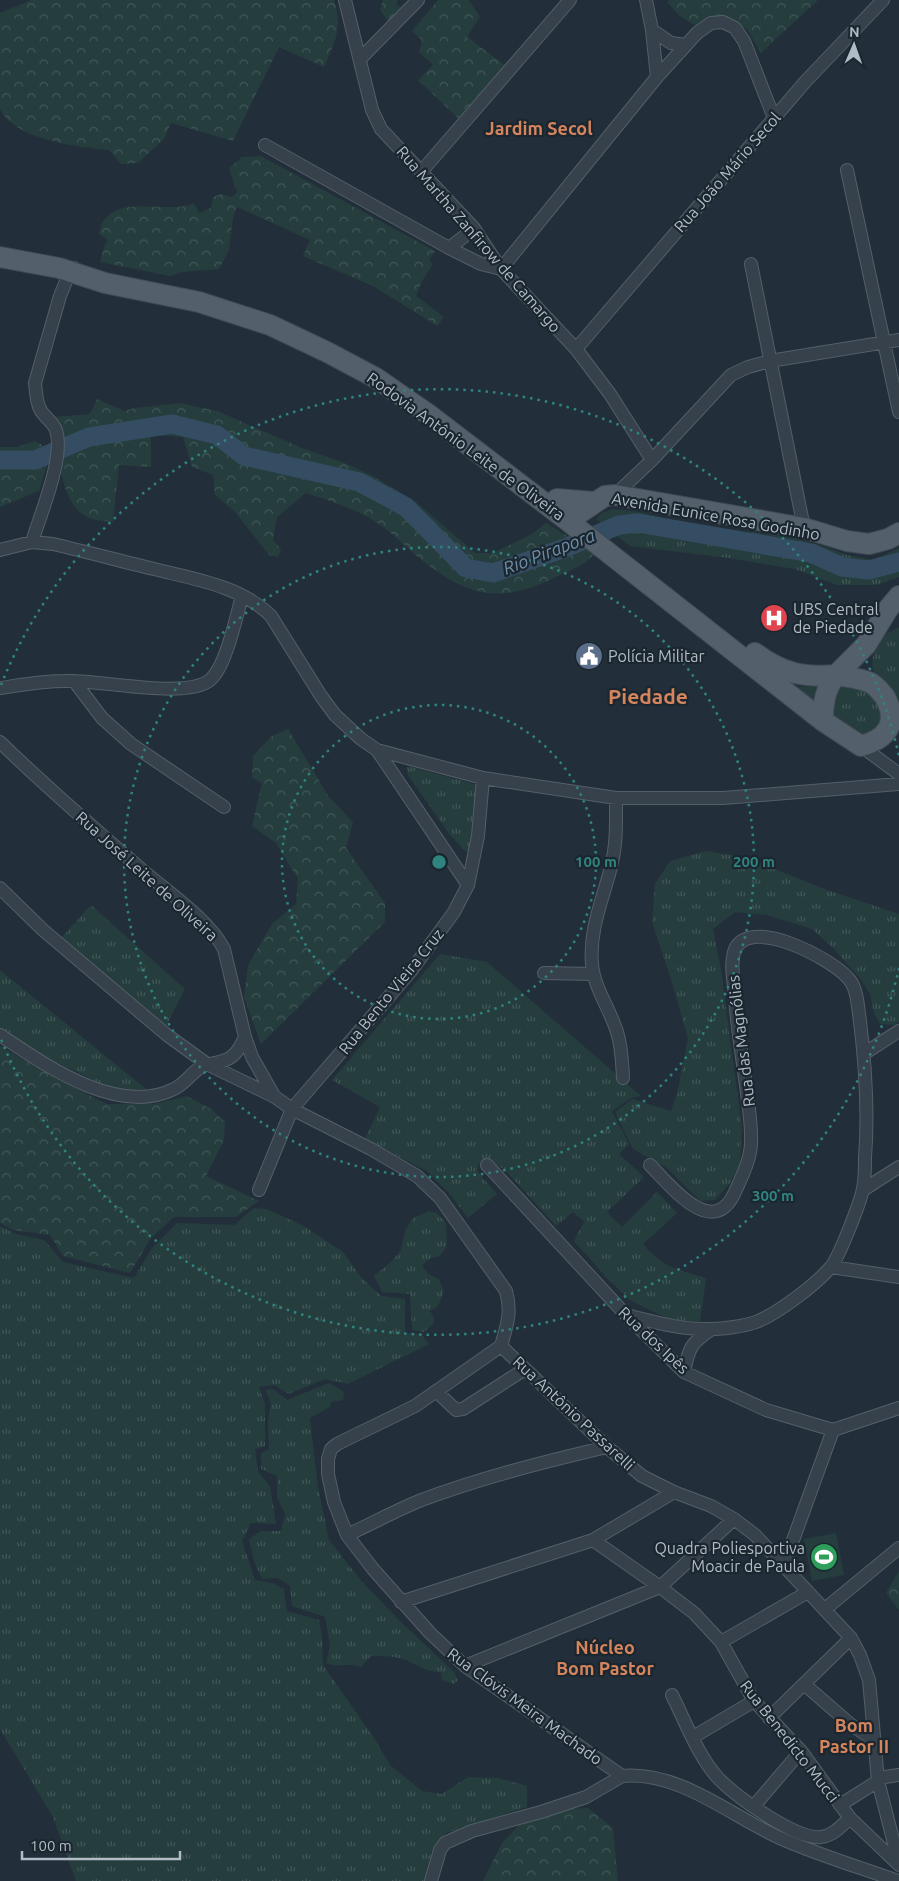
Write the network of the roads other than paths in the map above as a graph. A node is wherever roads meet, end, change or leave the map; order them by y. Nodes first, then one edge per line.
1 (345, 0) edge
2 (418, 0) edge
3 (570, 0) edge
4 (646, 0) edge
5 (883, 0) edge
6 (652, 30) junction
7 (686, 45) junction
8 (361, 58) junction
9 (657, 77) junction
10 (774, 118) junction
11 (265, 145) dead end
12 (847, 170) dead end
13 (421, 172) junction
14 (473, 227) junction
15 (449, 248) junction
16 (0, 257) edge
17 (751, 264) dead end
18 (501, 269) junction
19 (68, 270) junction
20 (899, 340) edge
21 (884, 343) junction
22 (576, 349) junction
23 (770, 361) junction
24 (899, 412) edge
25 (652, 460) junction
26 (615, 495) junction
27 (557, 499) junction
28 (593, 502) junction
29 (575, 520) junction
30 (804, 528) junction
31 (899, 533) edge
32 (32, 542) junction
33 (609, 546) junction
34 (0, 550) edge
35 (242, 596) junction
36 (895, 606) edge
37 (866, 645) junction
38 (828, 676) junction
39 (74, 681) junction
40 (871, 683) junction
41 (777, 685) junction
42 (0, 688) edge
43 (897, 718) edge
44 (824, 721) junction
45 (0, 742) edge
46 (861, 746) junction
47 (377, 750) junction
48 (899, 774) edge
49 (483, 778) junction
50 (899, 784) edge
51 (616, 798) junction
52 (224, 808) dead end
53 (468, 885) junction
54 (0, 888) edge
55 (544, 973) dead end
56 (593, 974) junction
57 (899, 1031) edge
58 (0, 1035) edge
59 (245, 1038) junction
60 (865, 1053) junction
61 (207, 1064) junction
62 (623, 1078) dead end
63 (274, 1097) junction
64 (292, 1109) junction
65 (487, 1165) dead end
66 (650, 1165) dead end
67 (899, 1167) edge
68 (259, 1190) dead end
69 (863, 1190) junction
70 (831, 1267) junction
71 (899, 1276) edge
72 (626, 1315) junction
73 (712, 1329) junction
74 (501, 1346) junction
75 (525, 1369) junction
76 (684, 1372) junction
77 (436, 1391) junction
78 (899, 1408) edge
79 (833, 1430) junction
80 (607, 1447) junction
81 (674, 1492) junction
82 (734, 1519) junction
83 (347, 1535) junction
84 (593, 1540) junction
85 (899, 1548) edge
86 (784, 1566) junction
87 (660, 1587) junction
88 (808, 1592) junction
89 (401, 1602) junction
90 (825, 1609) junction
91 (851, 1638) junction
92 (721, 1642) junction
93 (465, 1666) junction
94 (804, 1684) junction
95 (672, 1695) dead end
96 (754, 1701) junction
97 (769, 1718) junction
98 (693, 1737) junction
99 (874, 1740) junction
100 (801, 1752) junction
101 (899, 1775) edge
102 (622, 1776) junction
103 (878, 1779) junction
104 (840, 1805) junction
105 (754, 1806) junction
106 (850, 1818) junction
107 (899, 1864) edge
108 (431, 1881) edge
109 (898, 1881) edge

1 - 8 street, Rua Martha Zanfirow de Camargo
2 - 8 street
3 - 13 street
4 - 6 street
5 - 10 street, Rua João Mário Secol
6 - 7 street
6 - 9 street
7 - 9 street
7 - 10 street
8 - 13 street, Rua Martha Zanfirow de Camargo
9 - 18 street
10 - 22 street, Rua João Mário Secol
11 - 15 street
12 - 21 street
13 - 14 street, Rua Martha Zanfirow de Camargo
14 - 15 street
14 - 18 street, Rua Martha Zanfirow de Camargo
15 - 18 street
16 - 19 main road, Rodovia Antônio Leite de Oliveira
17 - 23 street
18 - 22 street, Rua Martha Zanfirow de Camargo
19 - 27 main road, Rodovia Antônio Leite de Oliveira
19 - 29 main road, Rodovia Antônio Leite de Oliveira
19 - 32 street
20 - 21 street
21 - 23 street
21 - 24 street
22 - 25 street, Rua Martha Zanfirow de Camargo
23 - 25 street
23 - 30 street
25 - 26 street
26 - 28 main road, Avenida Eunice Rosa Godinho
26 - 30 main road, Avenida Eunice Rosa Godinho
27 - 28 main road
27 - 29 main road, Rodovia Antônio Leite de Oliveira
28 - 29 main road, Avenida Eunice Rosa Godinho
29 - 33 main road, Rodovia Antônio Leite de Oliveira
30 - 31 main road, Avenida Eunice Rosa Godinho
32 - 34 street
32 - 35 street
33 - 38 main road, Rodovia Antônio Leite de Oliveira
33 - 41 main road, Rodovia Antônio Leite de Oliveira
35 - 39 street
35 - 47 street
36 - 37 main road
37 - 38 main road
37 - 40 main road
38 - 40 main road, Rodovia Antônio Leite de Oliveira
38 - 41 main road
38 - 44 main road
39 - 42 street
39 - 52 street
40 - 43 main road
41 - 44 main road, Rodovia Antônio Leite de Oliveira
43 - 46 main road
44 - 46 main road, Rodovia Antônio Leite de Oliveira
45 - 59 street, Rua José Leite de Oliveira
46 - 48 street, Rodovia Antônio Leite de Oliveira
47 - 49 street
47 - 53 street
49 - 51 street
49 - 53 street, Rua Bento Vieira Cruz
50 - 51 street
51 - 56 street
53 - 64 street, Rua Bento Vieira Cruz
54 - 61 street, Rua Antônio Passarelli
55 - 56 street
56 - 62 street
57 - 60 street
58 - 61 street
59 - 61 street
59 - 63 street, Rua José Leite de Oliveira
60 - 66 street, Rua das Magnólias
60 - 69 street, Rua das Magnólias
61 - 63 street, Rua Antônio Passarelli
63 - 64 street, Rua Antônio Passarelli
64 - 68 street, Rua Bento Vieira Cruz
64 - 74 street, Rua Antônio Passarelli
65 - 72 street, Rua dos Ipês
67 - 69 street
69 - 70 street, Rua das Magnólias
70 - 71 street
70 - 73 street, Rua das Magnólias
72 - 73 street, Rua das Magnólias
72 - 76 street, Rua dos Ipês
73 - 76 street
74 - 75 street, Rua Antônio Passarelli
74 - 77 street, Rua Clóvis Meira Machado
75 - 77 street
75 - 80 street, Rua Antônio Passarelli
76 - 79 street, Rua dos Ipês
77 - 83 street, Rua Clóvis Meira Machado
78 - 79 street
79 - 86 street
80 - 81 street, Rua Antônio Passarelli
80 - 83 street
81 - 82 street, Rua Antônio Passarelli
81 - 84 street
82 - 86 street, Rua Antônio Passarelli
82 - 87 street
83 - 89 street, Rua Clóvis Meira Machado
84 - 87 street, Rua Benedicto Mucci
84 - 89 street
85 - 90 street
86 - 88 street, Rua Antônio Passarelli
87 - 92 street, Rua Benedicto Mucci
87 - 93 street
88 - 90 street, Rua Antônio Passarelli
88 - 92 street
89 - 93 street, Rua Clóvis Meira Machado
90 - 91 street, Rua Antônio Passarelli
91 - 94 street
91 - 99 street, Rua Antônio Passarelli
92 - 96 street, Rua Benedicto Mucci
93 - 102 street, Rua Clóvis Meira Machado
94 - 97 street
94 - 99 street
95 - 98 street
96 - 97 street, Rua Benedicto Mucci
96 - 98 street
97 - 100 street, Rua Benedicto Mucci
98 - 105 street
99 - 103 street, Rua Antônio Passarelli
100 - 104 street, Rua Benedicto Mucci
100 - 105 street
101 - 103 street
102 - 108 street
102 - 109 street
103 - 104 street
103 - 107 street, Rua Antônio Passarelli
104 - 106 street, Rua Benedicto Mucci
105 - 106 street
106 - 107 street, Rua Benedicto Mucci

